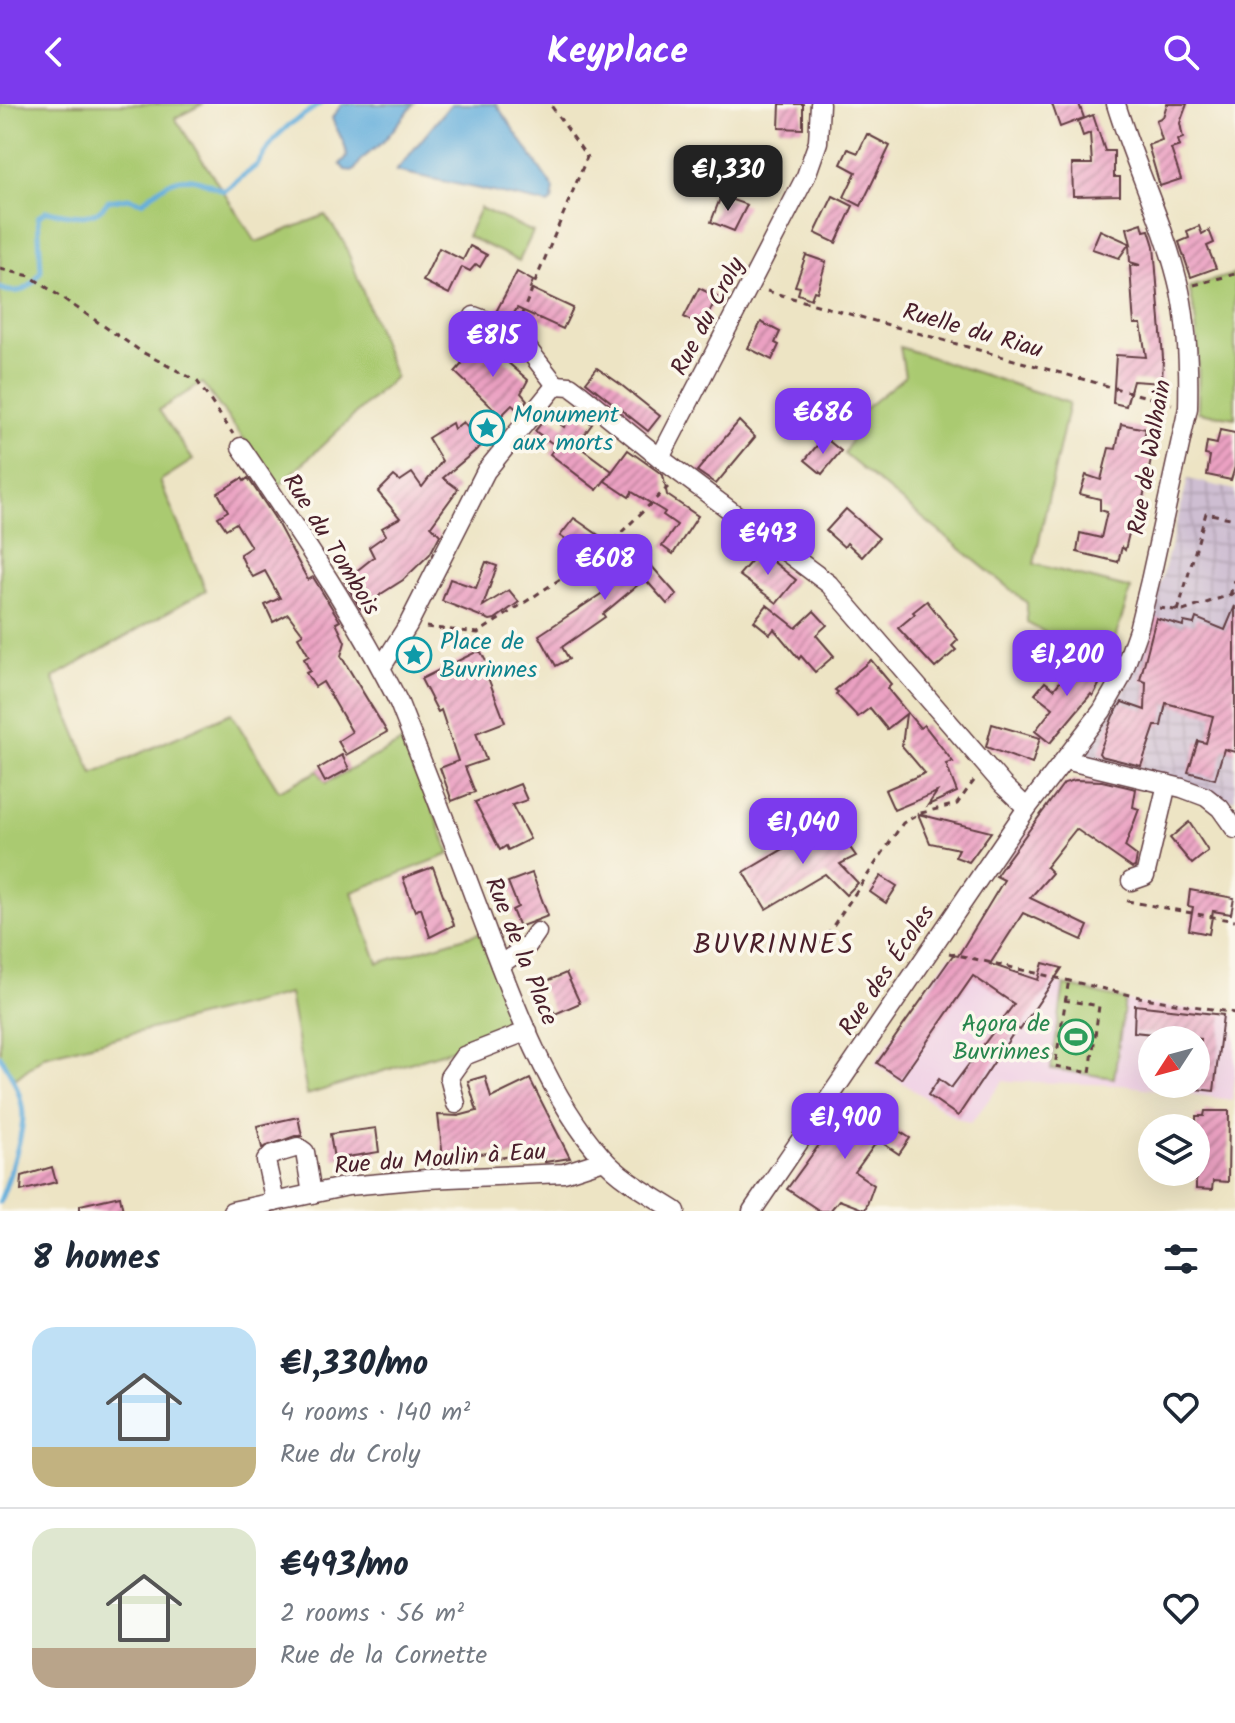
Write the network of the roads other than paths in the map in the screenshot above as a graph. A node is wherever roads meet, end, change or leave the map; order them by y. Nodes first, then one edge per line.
1 (820, 104) edge
2 (1116, 104) edge
3 (474, 316) dead end
4 (556, 385) junction
5 (241, 447) road end
6 (660, 458) junction
7 (381, 668) junction
8 (1065, 760) junction
9 (1167, 784) junction
10 (1027, 808) junction
11 (1235, 829) edge
12 (1131, 881) dead end
13 (537, 932) dead end
14 (500, 965) junction
15 (528, 1031) junction
16 (456, 1104) dead end
17 (604, 1160) junction
18 (312, 1194) junction
19 (275, 1202) junction
20 (232, 1211) edge
21 (676, 1211) edge
22 (752, 1211) edge

1 - 6 street, Rue du Croly
2 - 8 street, Rue de Walhain
3 - 4 street
4 - 6 street
4 - 7 street
5 - 7 street, Rue du Tombois
6 - 10 street
7 - 14 street, Rue de la Place
8 - 9 street
8 - 10 street, Rue des Écoles
9 - 11 street
9 - 12 street
10 - 22 street, Rue des Écoles
13 - 14 street
14 - 15 street, Rue de la Place
15 - 16 street
15 - 17 street, Rue de la Place
17 - 18 street, Rue du Moulin à Eau
17 - 21 street, Rue de la Place
18 - 19 street, Rue du Moulin à Eau
18 - 19 street
19 - 20 street, Rue du Moulin à Eau

